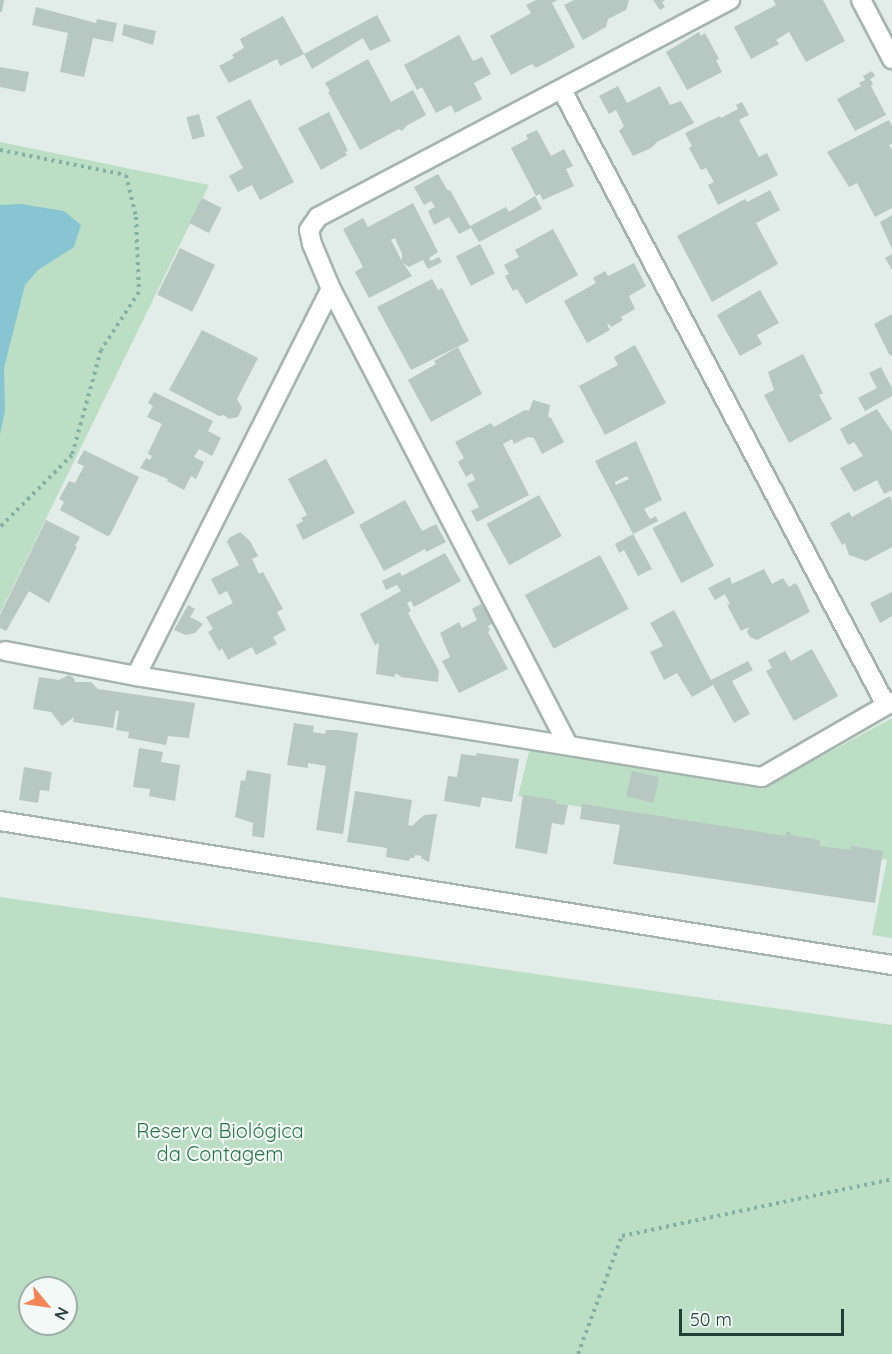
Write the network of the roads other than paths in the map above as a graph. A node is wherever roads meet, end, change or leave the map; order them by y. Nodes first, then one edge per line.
1 (730, 0) edge
2 (861, 0) edge
3 (892, 59) edge
4 (562, 90) junction
5 (331, 289) junction
6 (5, 651) dead end
7 (136, 676) junction
8 (889, 704) edge
9 (568, 745) junction
10 (0, 821) edge
11 (892, 965) edge

1 - 4 street
2 - 3 street
4 - 5 street
4 - 8 street
5 - 7 street
5 - 9 street
6 - 7 street
7 - 9 street
8 - 9 street
10 - 11 street

